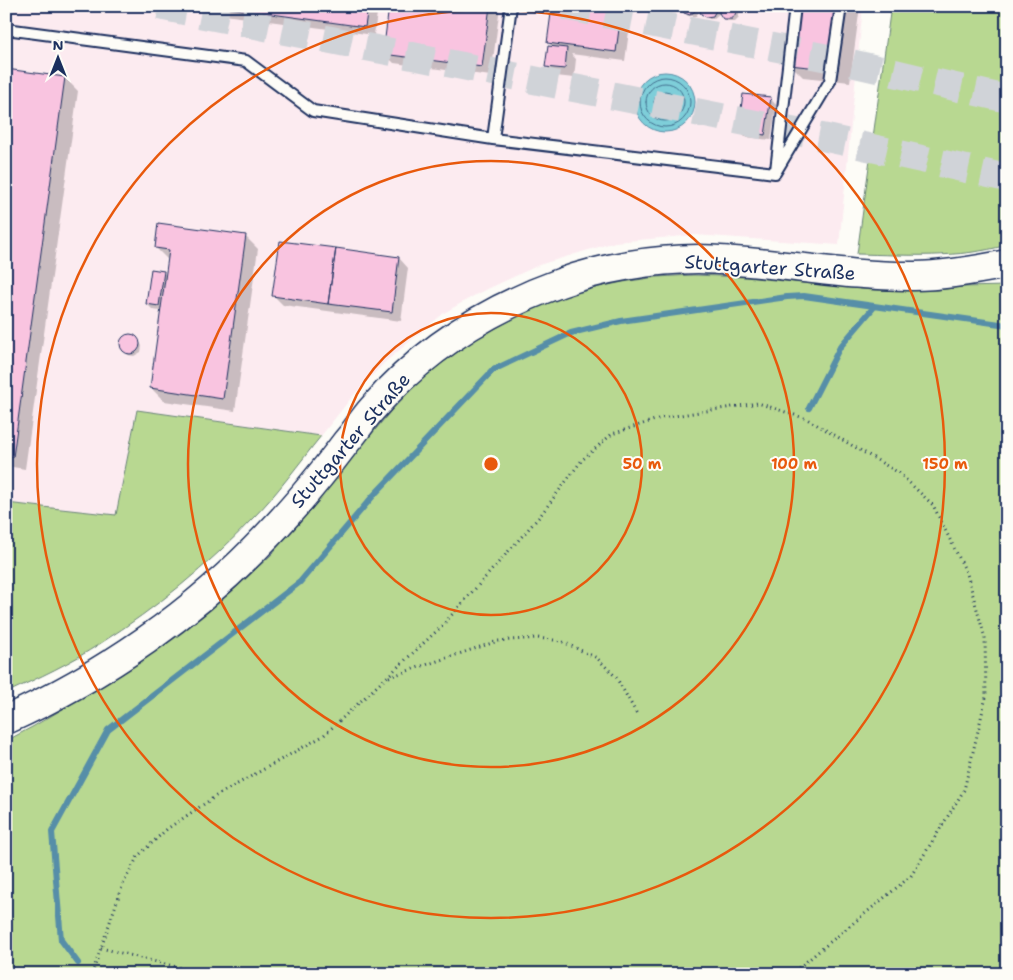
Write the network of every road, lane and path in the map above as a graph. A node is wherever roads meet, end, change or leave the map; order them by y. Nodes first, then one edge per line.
1 (511, 6) edge
2 (795, 6) edge
3 (841, 6) edge
4 (6, 29) edge
5 (493, 139) junction
6 (775, 173) junction
7 (1007, 264) edge
8 (386, 678) junction
9 (638, 716) dead end
10 (6, 720) edge
11 (101, 948) junction
12 (92, 974) edge
13 (205, 974) edge
14 (791, 974) edge

1 - 5 lane
2 - 6 lane
3 - 6 lane
4 - 5 lane
5 - 6 lane
7 - 10 main road, Stuttgarter Straße
8 - 9 path
8 - 11 path
8 - 14 path
11 - 12 path
11 - 13 path

